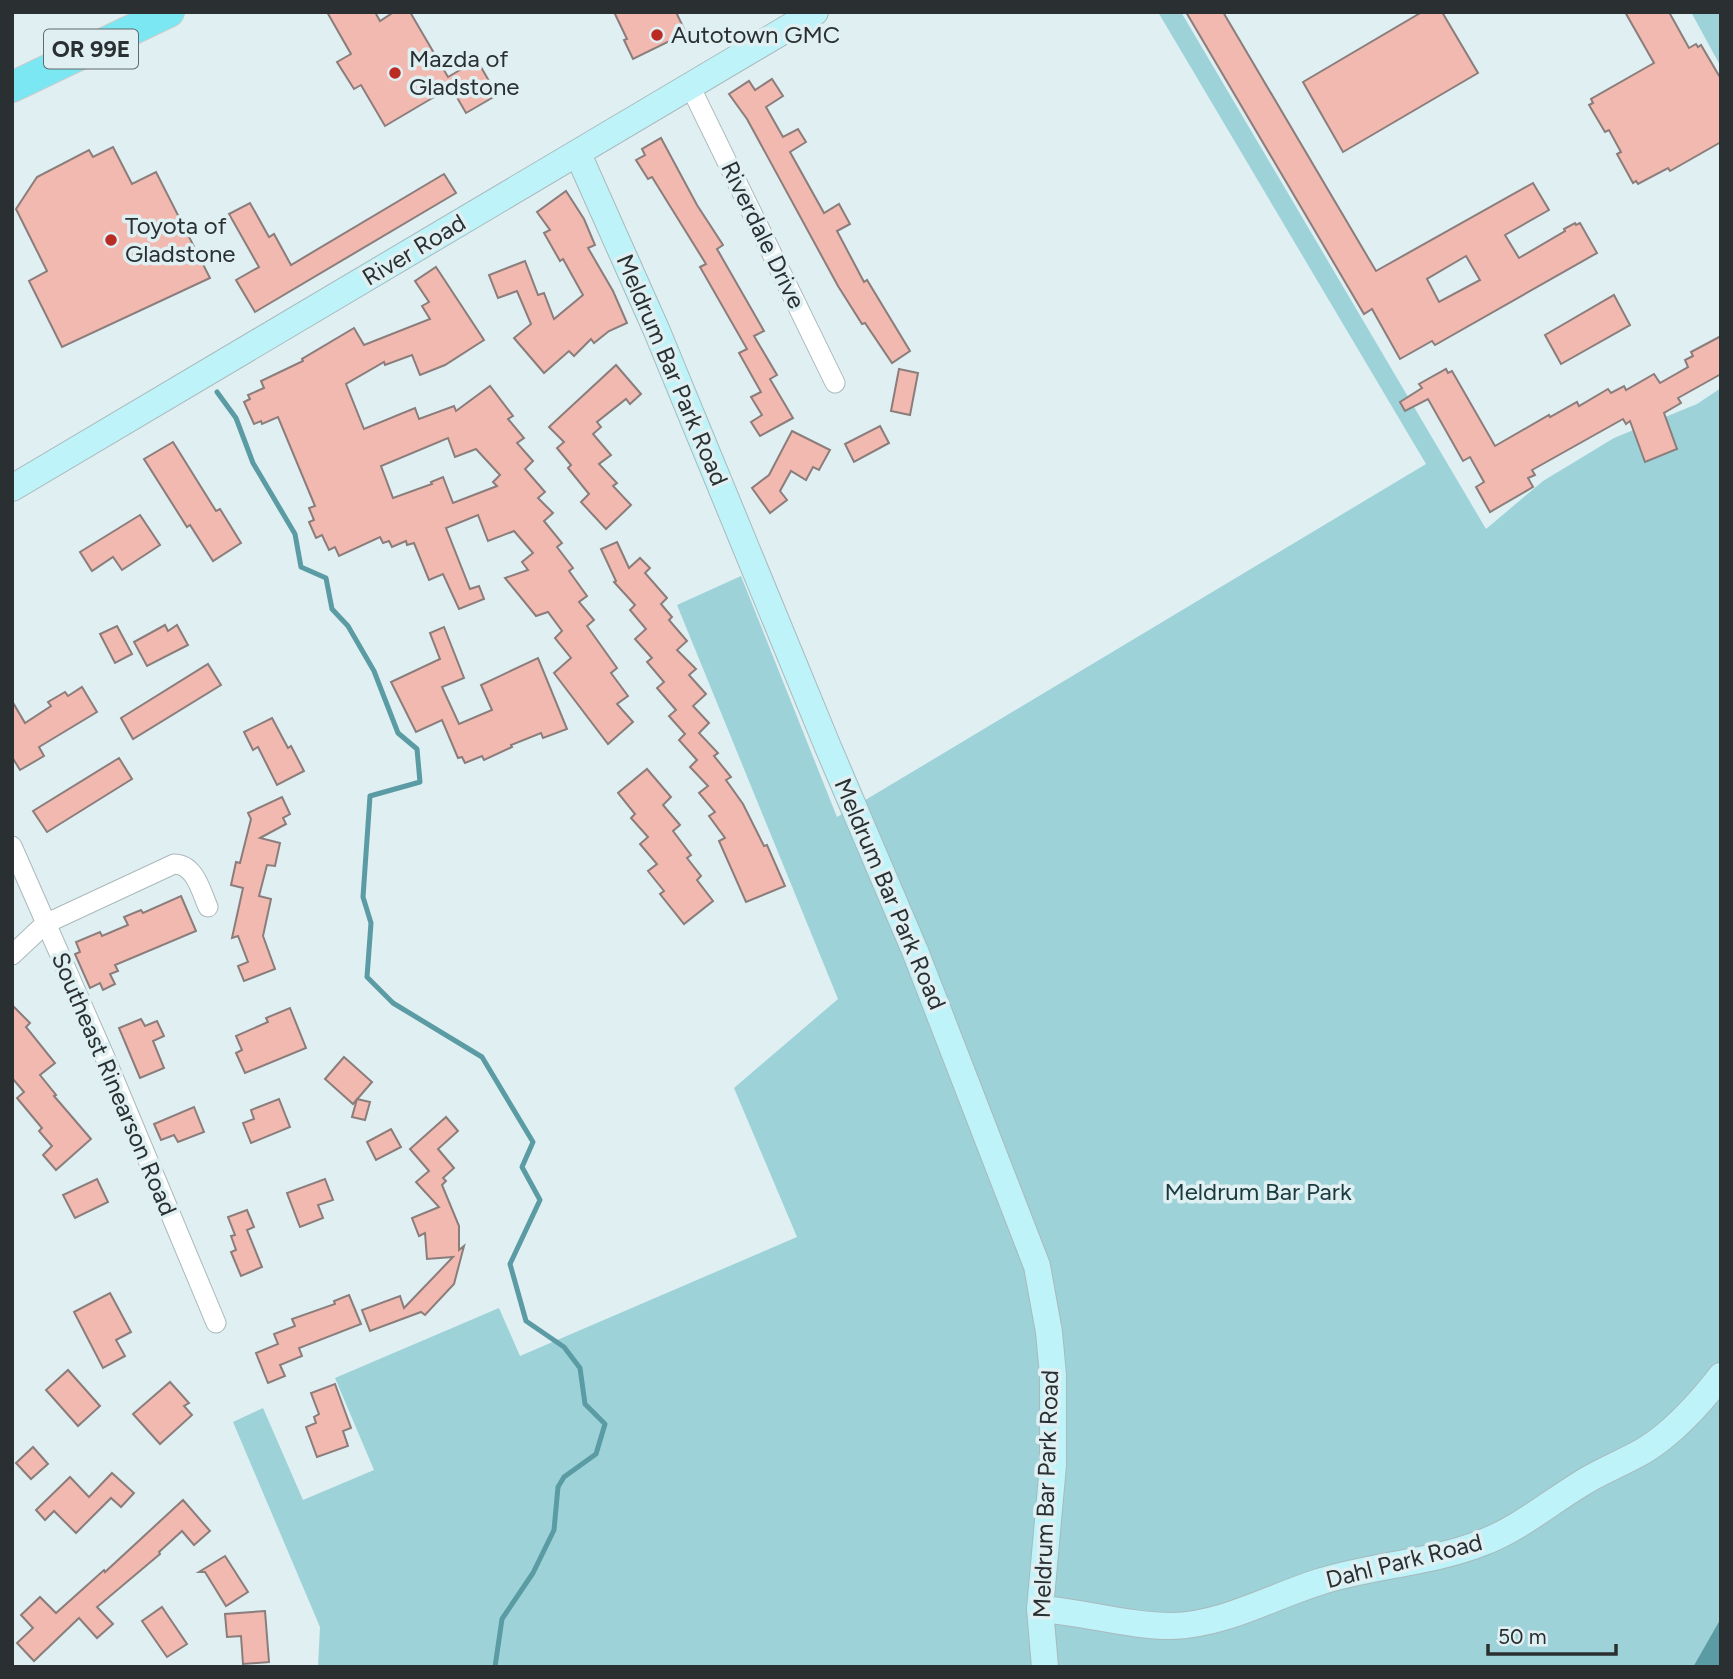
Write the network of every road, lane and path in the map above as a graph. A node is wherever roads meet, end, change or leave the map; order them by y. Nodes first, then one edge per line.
1 (169, 12) edge
2 (815, 12) edge
3 (778, 22) edge
4 (12, 86) edge
5 (690, 86) junction
6 (578, 154) junction
7 (835, 383) dead end
8 (12, 488) edge
9 (12, 846) edge
10 (208, 907) dead end
11 (46, 924) junction
12 (12, 955) edge
13 (216, 1323) dead end
14 (1721, 1377) edge
15 (1040, 1609) junction
16 (1045, 1667) edge

1 - 4 main road, OR 99E
2 - 3 street, River Road
3 - 5 street, River Road
5 - 6 street, River Road
5 - 7 street, Riverdale Drive
6 - 8 street, River Road
6 - 15 street, Meldrum Bar Park Road
9 - 11 street, Southeast Rinearson Road
10 - 11 street
11 - 12 street
11 - 13 street, Southeast Rinearson Road
14 - 15 street, Dahl Park Road
15 - 16 street, Meldrum Bar Park Road

